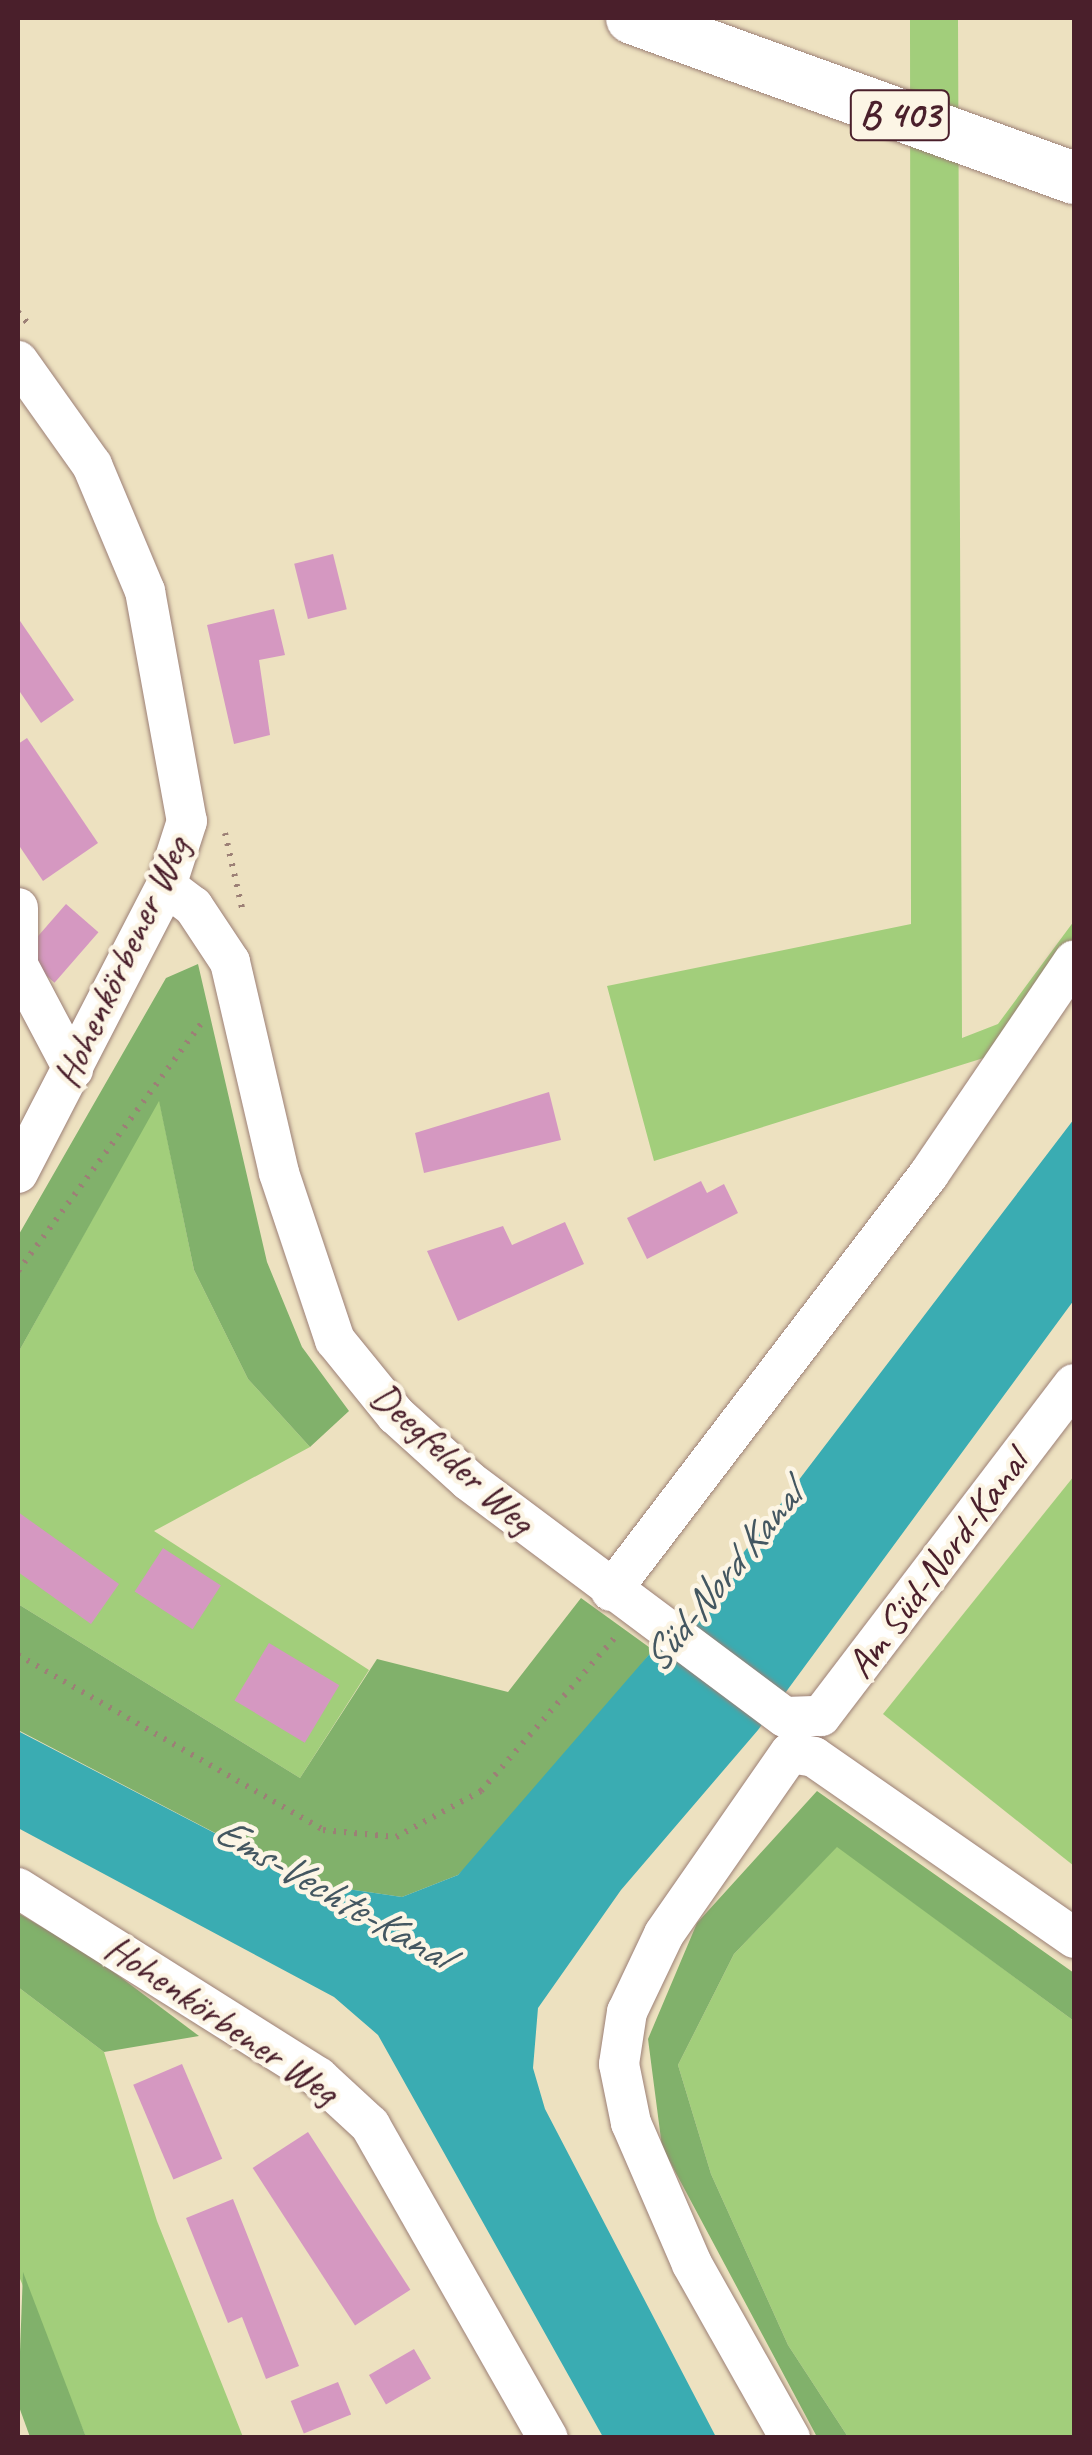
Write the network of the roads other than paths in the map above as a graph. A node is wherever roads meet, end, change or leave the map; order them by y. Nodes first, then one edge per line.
1 (632, 18) edge
2 (1074, 178) edge
3 (18, 361) edge
4 (166, 886) junction
5 (18, 908) edge
6 (1074, 961) edge
7 (73, 1069) junction
8 (18, 1173) edge
9 (1074, 1384) edge
10 (640, 1612) junction
11 (781, 1725) junction
12 (18, 1888) edge
13 (1074, 1938) edge
14 (548, 2438) edge
15 (790, 2438) edge

1 - 2 main road, B 403
3 - 4 street, Hohenkörbener Weg
4 - 7 street, Hohenkörbener Weg
4 - 10 street, Deegfelder Weg
5 - 7 street
6 - 10 street
7 - 8 street, Hohenkörbener Weg
9 - 11 street, Am Süd-Nord-Kanal
10 - 11 street, Deegfelder Weg
11 - 13 street, Deegfelder Weg
11 - 15 street
12 - 14 street, Hohenkörbener Weg

